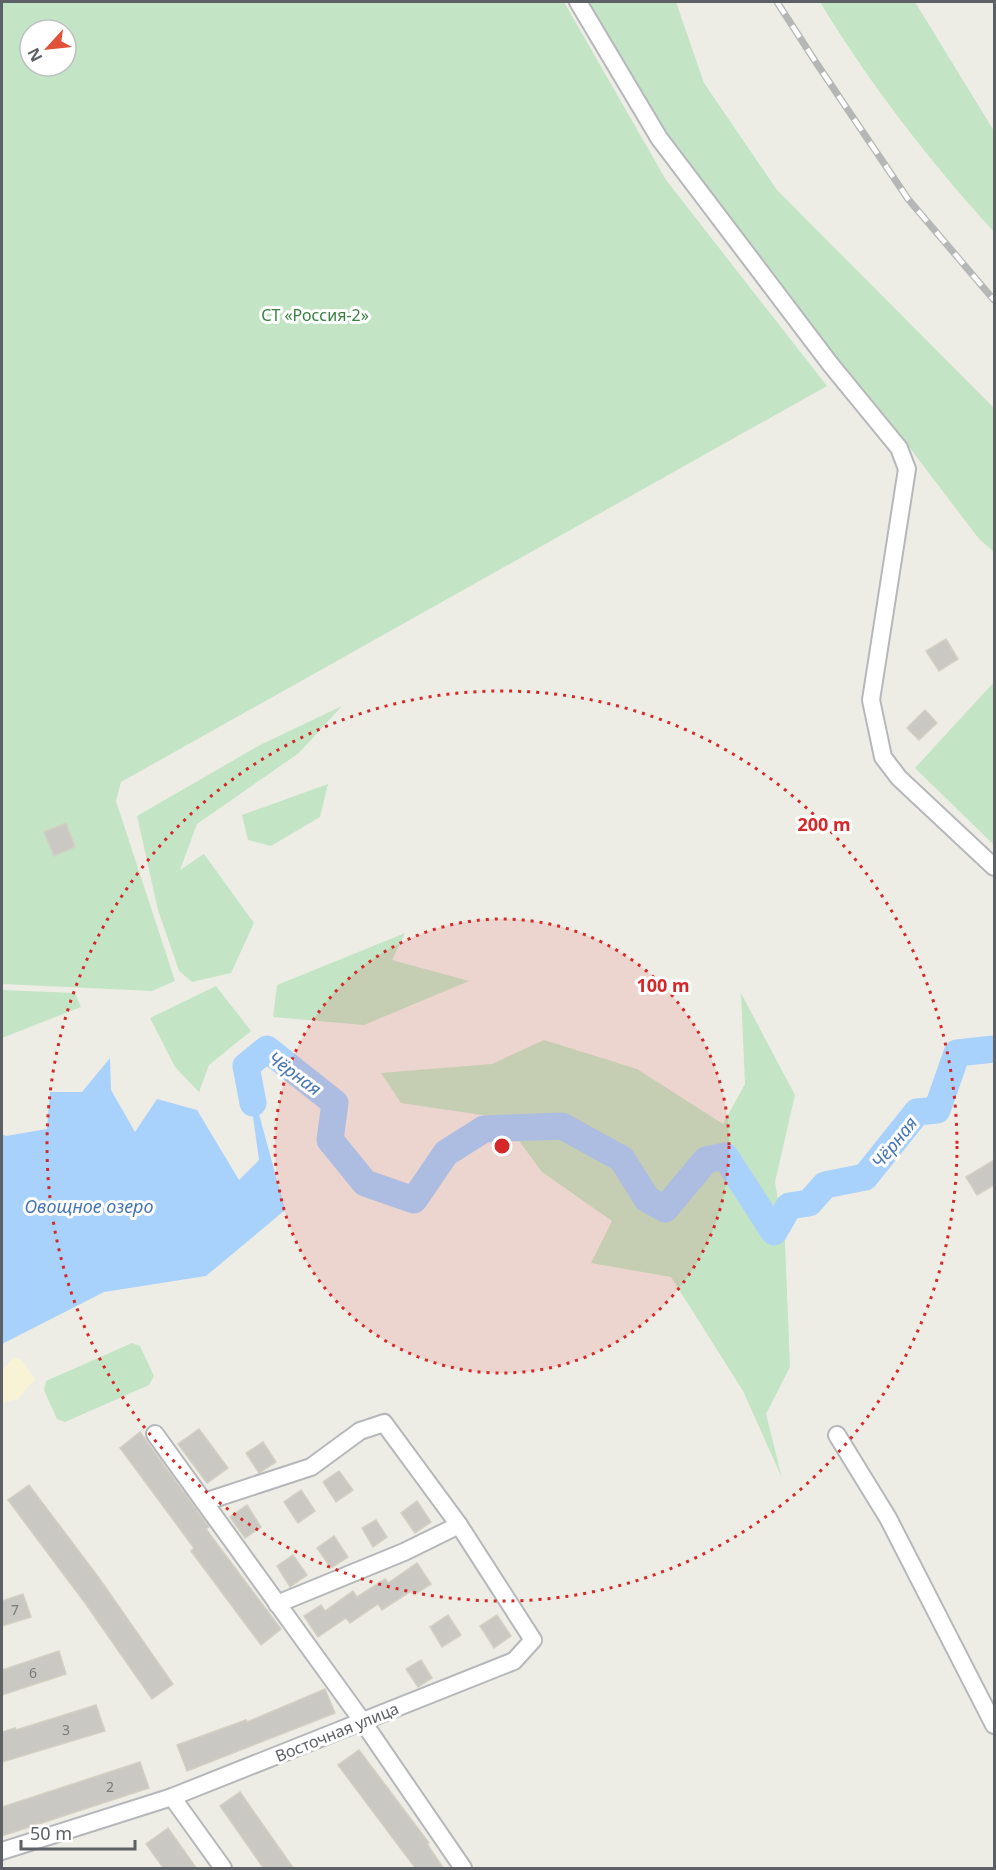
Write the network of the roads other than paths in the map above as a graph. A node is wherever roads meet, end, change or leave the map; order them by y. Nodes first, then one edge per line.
1 (578, 2) edge
2 (994, 867) edge
3 (155, 1434) dead end
4 (837, 1435) dead end
5 (204, 1502) junction
6 (459, 1525) junction
7 (277, 1604) junction
8 (363, 1722) junction
9 (994, 1725) edge
10 (172, 1797) junction
11 (2, 1851) edge
12 (223, 1869) edge
13 (463, 1869) edge

1 - 2 street
3 - 5 street
4 - 9 street
5 - 6 street, Восточная улица
5 - 7 street
6 - 7 street
6 - 8 street, Восточная улица
7 - 8 street
8 - 10 street, Восточная улица
8 - 13 street
10 - 11 street, Восточная улица
10 - 12 street

